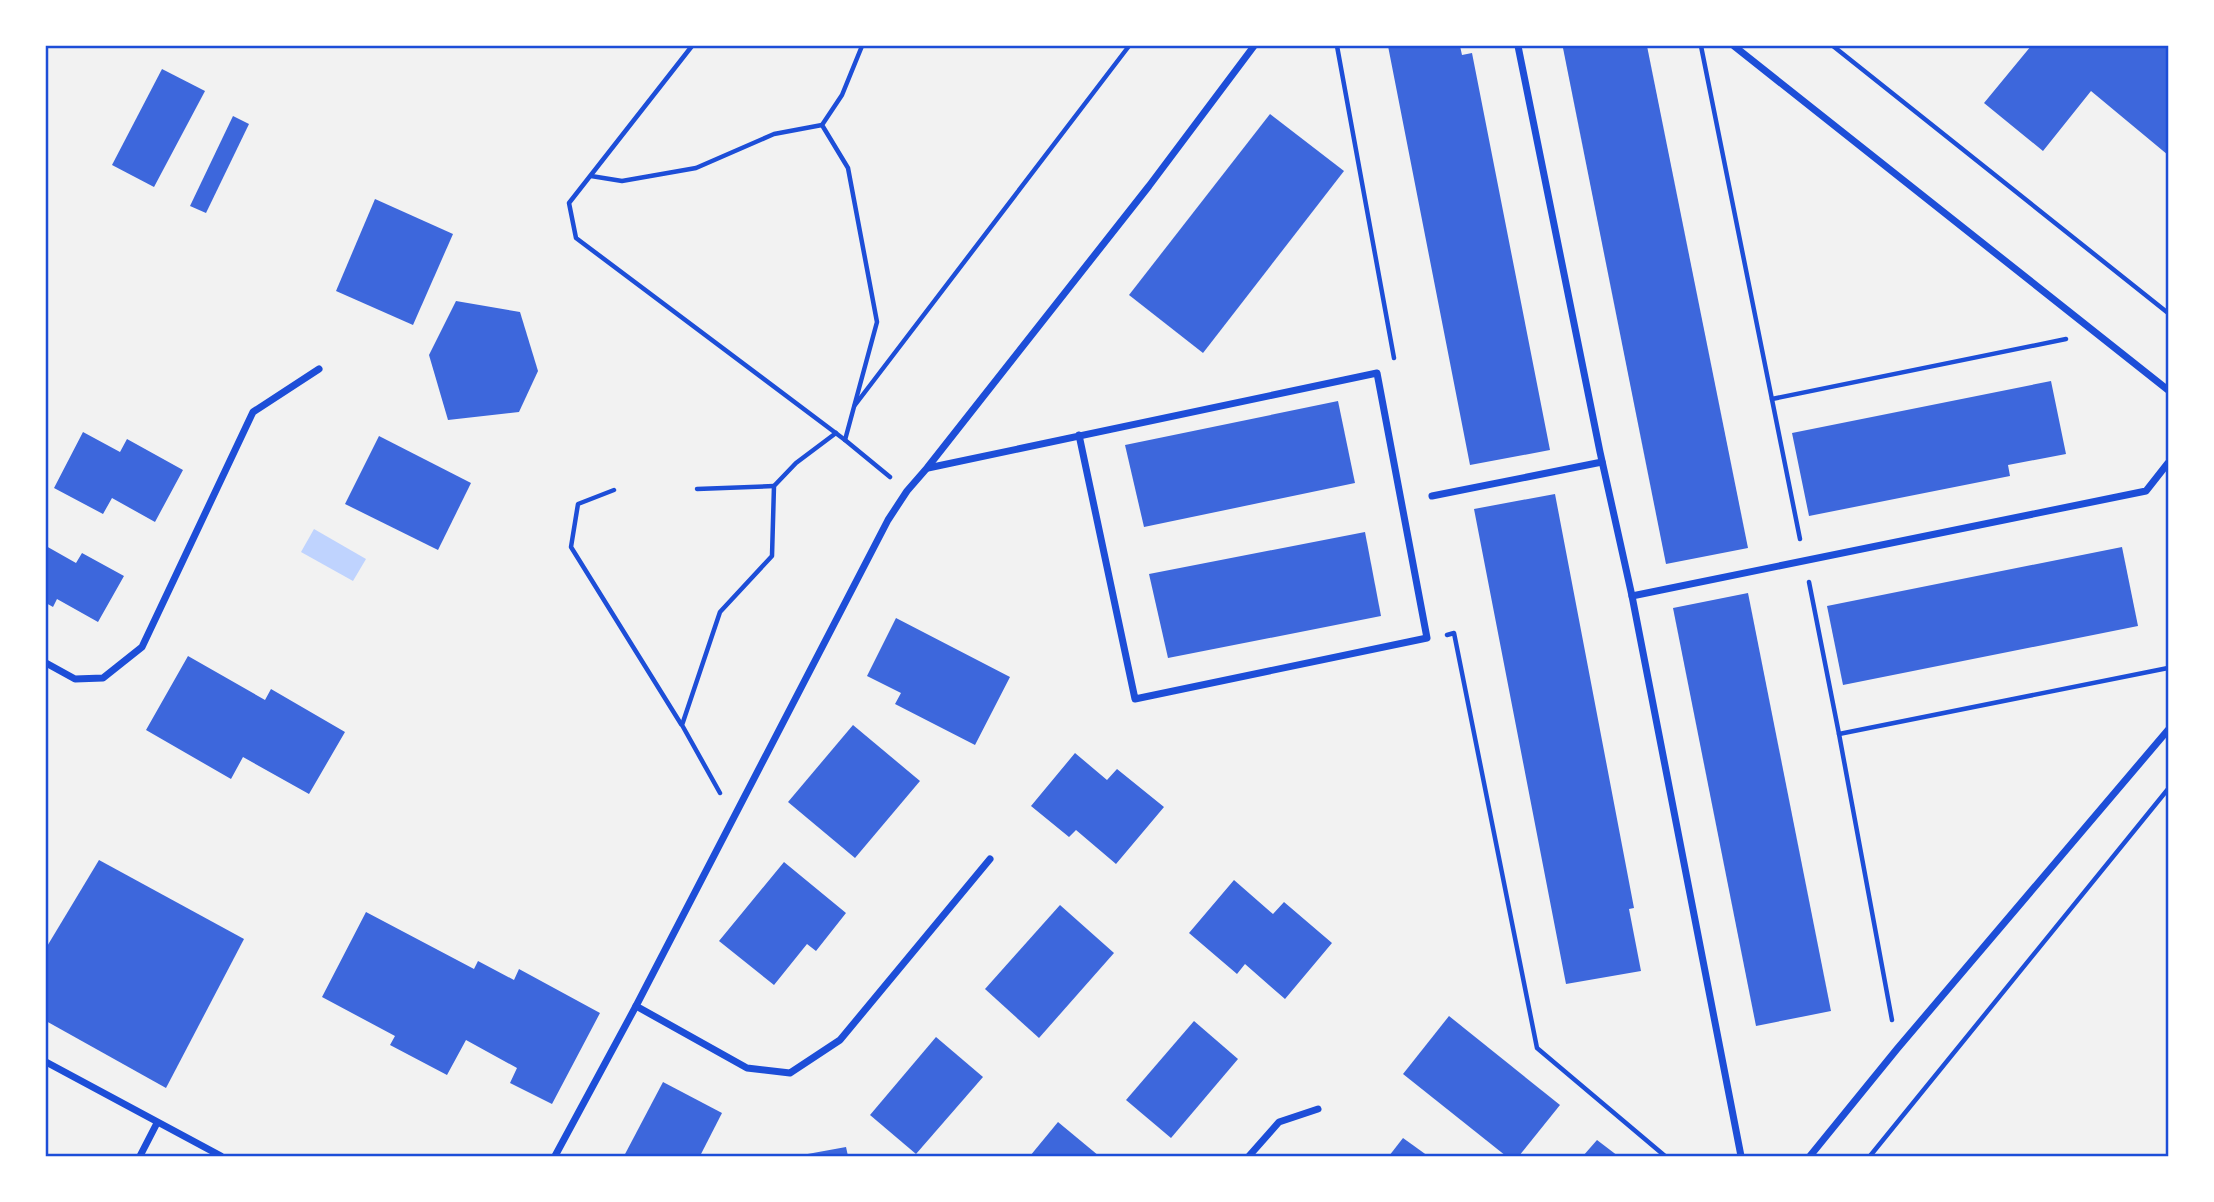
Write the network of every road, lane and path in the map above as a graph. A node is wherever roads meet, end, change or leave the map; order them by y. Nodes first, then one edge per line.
1 (692, 46) edge
2 (862, 46) edge
3 (1129, 46) edge
4 (1254, 46) edge
5 (1337, 46) edge
6 (1518, 46) edge
7 (1701, 46) edge
8 (1734, 46) edge
9 (1833, 46) edge
10 (822, 125) junction
11 (591, 176) junction
12 (2168, 313) edge
13 (2096, 333) junction
14 (319, 369) dead end
15 (1396, 369) dead end
16 (2168, 390) edge
17 (1772, 399) junction
18 (855, 405) junction
19 (836, 433) junction
20 (1079, 435) junction
21 (845, 440) junction
22 (1602, 462) junction
23 (2168, 463) edge
24 (927, 468) junction
25 (774, 485) junction
26 (697, 489) dead end
27 (614, 490) dead end
28 (907, 491) junction
29 (1432, 496) dead end
30 (1805, 560) junction
31 (1632, 596) junction
32 (1454, 633) dead end
33 (46, 663) edge
34 (2168, 668) edge
35 (682, 725) junction
36 (2168, 730) edge
37 (1839, 734) junction
38 (2168, 789) edge
39 (734, 817) junction
40 (990, 859) dead end
41 (636, 1006) junction
42 (1897, 1049) junction
43 (46, 1062) edge
44 (1318, 1109) dead end
45 (157, 1123) junction
46 (140, 1157) edge
47 (221, 1157) edge
48 (555, 1157) edge
49 (1248, 1157) edge
50 (1665, 1157) edge
51 (1741, 1157) edge
52 (1810, 1157) edge
53 (1870, 1157) edge

1 - 11 path
2 - 10 path
3 - 18 path
4 - 24 street
5 - 15 path
6 - 22 street
7 - 17 path
8 - 13 street
9 - 12 path
10 - 11 path
10 - 18 path
11 - 19 path
13 - 16 street
13 - 17 path
14 - 33 street
17 - 30 path
18 - 21 path
19 - 21 path
19 - 25 path
20 - 20 street
20 - 24 street
21 - 28 path
22 - 29 street
22 - 31 street
23 - 30 street
24 - 28 street
25 - 26 path
25 - 35 path
27 - 35 path
28 - 39 street
30 - 31 street
30 - 37 path
31 - 51 street
32 - 50 path
34 - 37 path
35 - 39 path
36 - 42 street
37 - 42 path
38 - 53 path
39 - 41 street
40 - 41 street
41 - 48 street
42 - 52 street
43 - 45 street
44 - 49 street
45 - 46 street
45 - 47 street

